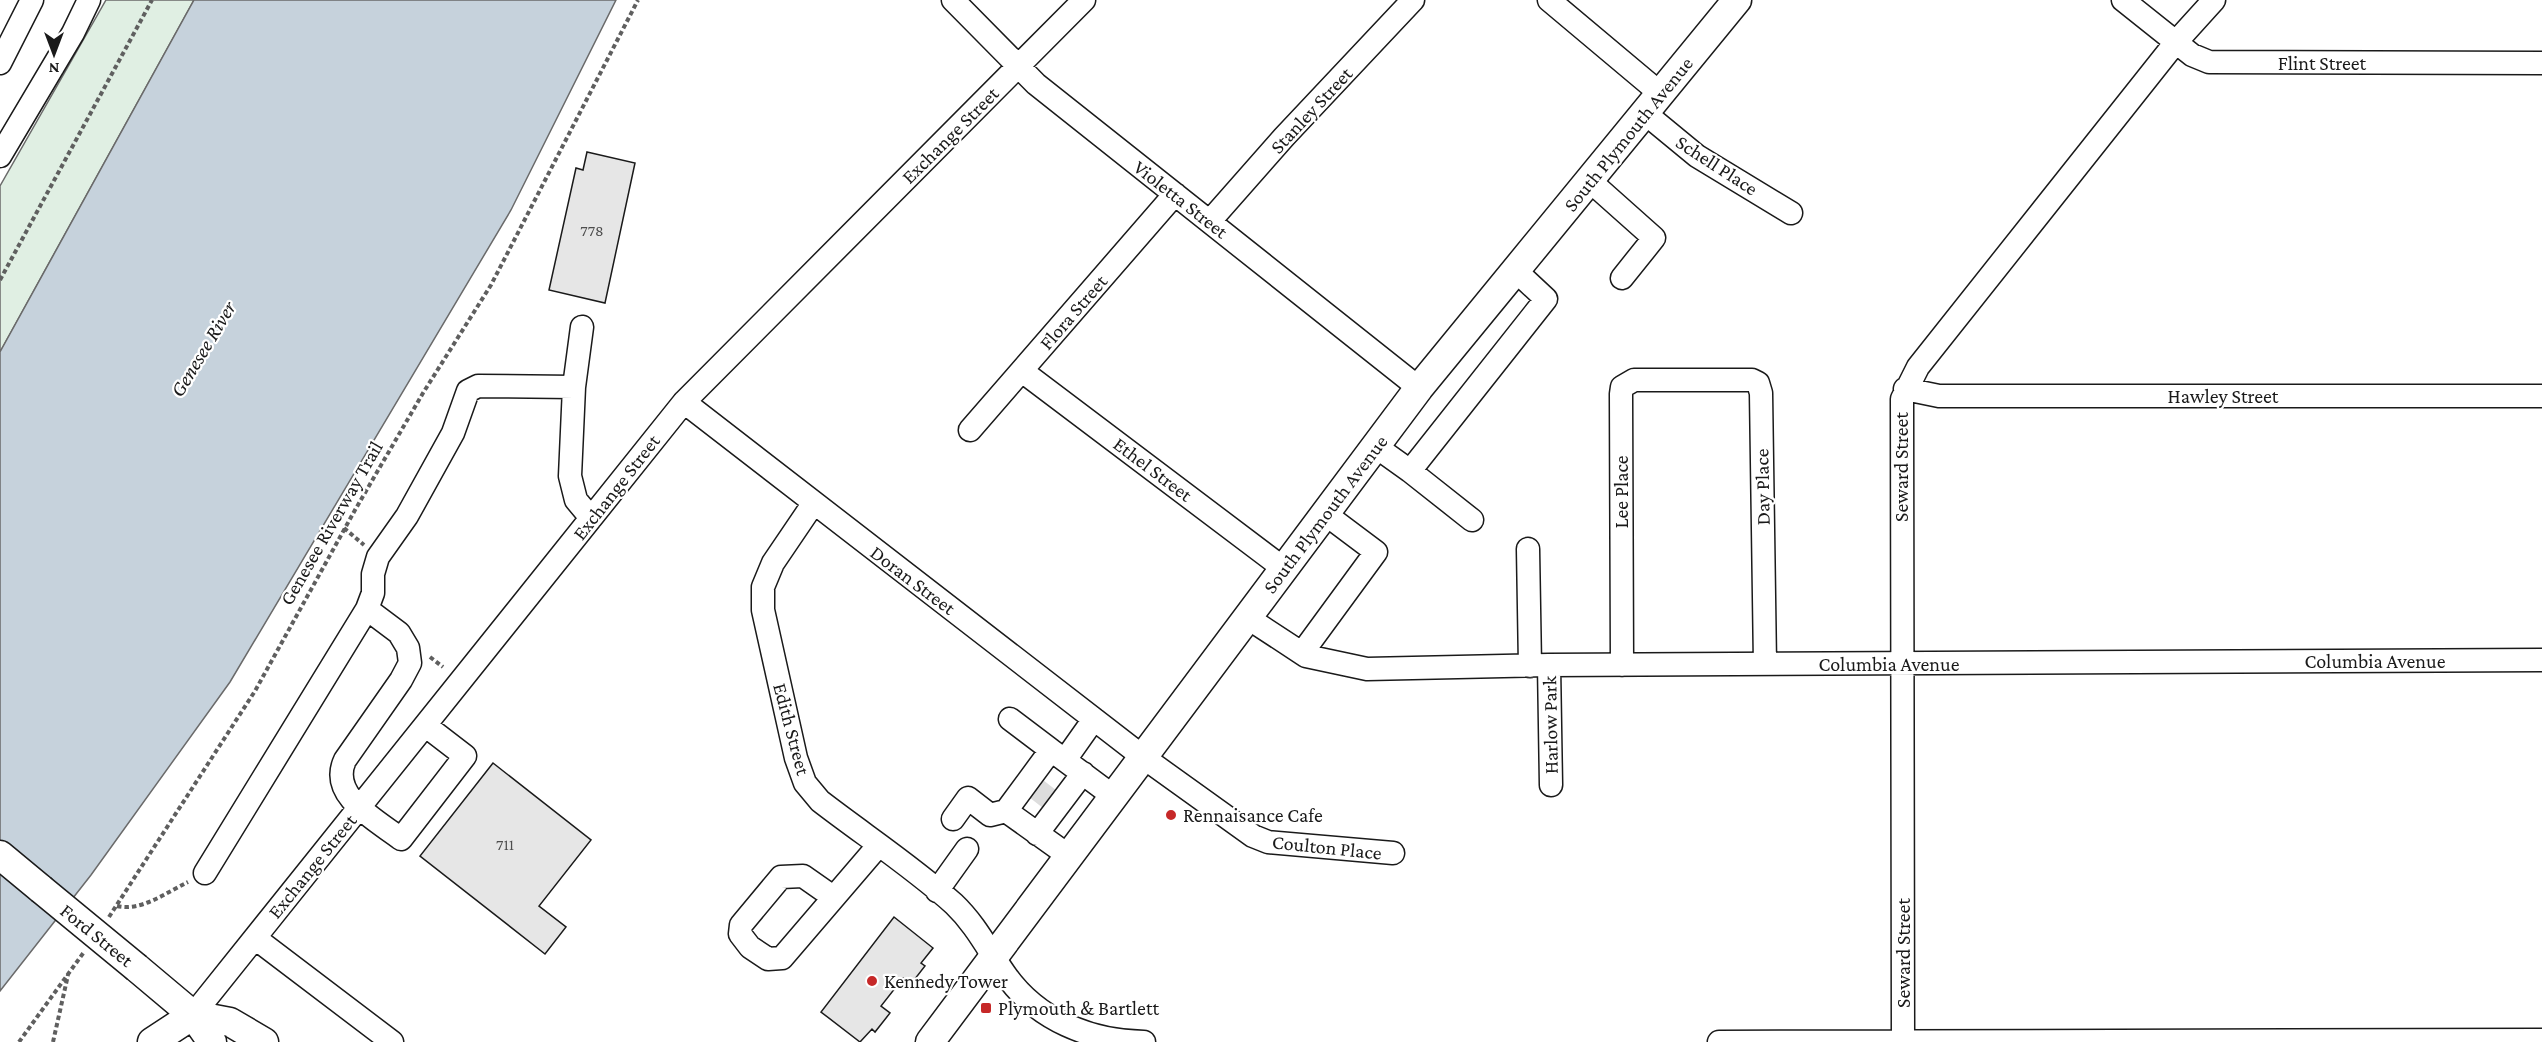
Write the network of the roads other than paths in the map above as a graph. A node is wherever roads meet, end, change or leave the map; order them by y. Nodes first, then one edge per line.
1 (32, 0) edge
2 (89, 0) edge
3 (953, 0) edge
4 (1084, 0) edge
5 (1413, 0) edge
6 (1549, 0) edge
7 (1737, 0) edge
8 (2123, 0) edge
9 (2214, 0) edge
10 (2176, 42) junction
11 (0, 63) edge
12 (2542, 63) edge
13 (1018, 67) junction
14 (1653, 104) junction
15 (3, 145) edge
16 (1590, 182) junction
17 (1175, 194) junction
18 (1791, 213) dead end
19 (1210, 221) junction
20 (1516, 271) junction
21 (1622, 278) dead end
22 (582, 327) dead end
23 (1022, 370) junction
24 (1687, 379) joint
25 (574, 387) junction
26 (1419, 388) junction
27 (1905, 389) junction
28 (2542, 396) edge
29 (684, 402) junction
30 (970, 430) dead end
31 (1375, 446) junction
32 (1410, 471) junction
33 (813, 504) junction
34 (1324, 513) junction
35 (591, 518) junction
36 (1472, 520) dead end
37 (1528, 549) dead end
38 (1283, 568) junction
39 (367, 609) junction
40 (1248, 618) junction
41 (1302, 653) junction
42 (2542, 660) edge
43 (1765, 664) junction
44 (1901, 664) junction
45 (1622, 665) junction
46 (1539, 666) junction
47 (1010, 719) dead end
48 (1094, 719) junction
49 (426, 726) junction
50 (1143, 757) junction
51 (1066, 761) junction
52 (1551, 785) dead end
53 (1043, 794) junction
54 (1113, 796) junction
55 (360, 807) junction
56 (1006, 811) junction
57 (953, 819) dead end
58 (1037, 834) junction
59 (878, 846) junction
60 (967, 849) dead end
61 (1393, 854) dead end
62 (0, 855) edge
63 (1069, 856) junction
64 (205, 873) road end
65 (937, 891) junction
66 (833, 897) dead end
67 (255, 938) junction
68 (995, 956) junction
69 (194, 1015) junction
70 (2542, 1040) edge
71 (152, 1042) edge
72 (185, 1042) edge
73 (212, 1042) edge
74 (264, 1042) edge
75 (392, 1042) edge
76 (930, 1042) edge
77 (1143, 1042) edge
78 (1719, 1042) edge
79 (1903, 1042) edge

1 - 11 street
2 - 15 street
3 - 13 street, Violetta Street
4 - 13 street, Exchange Street
5 - 19 street, Stanley Street
6 - 14 street, Schell Place
7 - 14 main road, South Plymouth Avenue
8 - 10 street, Flint Street
9 - 10 street, Seward Street
10 - 12 street, Flint Street
10 - 27 street, Seward Street
13 - 17 street, Violetta Street
13 - 29 street, Exchange Street
14 - 16 main road, South Plymouth Avenue
14 - 18 street, Schell Place
16 - 20 main road, South Plymouth Avenue
16 - 21 street
17 - 19 street, Violetta Street
17 - 23 street, Flora Street
19 - 26 street, Violetta Street
20 - 26 main road, South Plymouth Avenue
20 - 32 street
22 - 25 street
23 - 30 street, Flora Street
23 - 38 street, Ethel Street
24 - 43 street, Day Place
24 - 45 street, Lee Place
25 - 35 street
25 - 39 street
26 - 31 main road, South Plymouth Avenue
27 - 28 street, Hawley Street
27 - 44 street, Seward Street
29 - 33 street, Doran Street
29 - 35 street, Exchange Street
31 - 32 street
31 - 34 main road, South Plymouth Avenue
32 - 36 street
33 - 48 street, Doran Street
33 - 59 street, Edith Street
34 - 38 main road, South Plymouth Avenue
34 - 41 street
35 - 49 street, Exchange Street
37 - 46 street, Harlow Park
38 - 40 main road, South Plymouth Avenue
39 - 55 street
39 - 64 street
40 - 41 street, Columbia Avenue
40 - 50 main road, South Plymouth Avenue
41 - 46 street, Columbia Avenue
42 - 44 street, Columbia Avenue
43 - 44 street, Columbia Avenue
43 - 45 street, Columbia Avenue
44 - 79 street, Seward Street
45 - 46 street, Columbia Avenue
46 - 52 street, Harlow Park
47 - 51 street
48 - 50 street, Doran Street
48 - 51 street
49 - 55 street, Exchange Street
49 - 55 street
50 - 54 main road, South Plymouth Avenue
50 - 61 street, Coulton Place
51 - 53 street
51 - 53 street
51 - 54 street
53 - 56 street
53 - 58 street
54 - 63 main road, South Plymouth Avenue
55 - 67 street, Exchange Street
56 - 57 street
56 - 58 street
58 - 63 street
59 - 65 street, Edith Street
59 - 66 street
60 - 65 street
62 - 69 main road, Ford Street, bridge
63 - 68 main road, South Plymouth Avenue
65 - 68 street, Edith Street
67 - 69 street, Exchange Street
67 - 75 street
68 - 76 main road, South Plymouth Avenue
68 - 77 street, Edith Street
69 - 71 main road
69 - 72 main road
69 - 73 main road, Ford Street
69 - 74 main road, Ford Street
70 - 79 street
78 - 79 street

